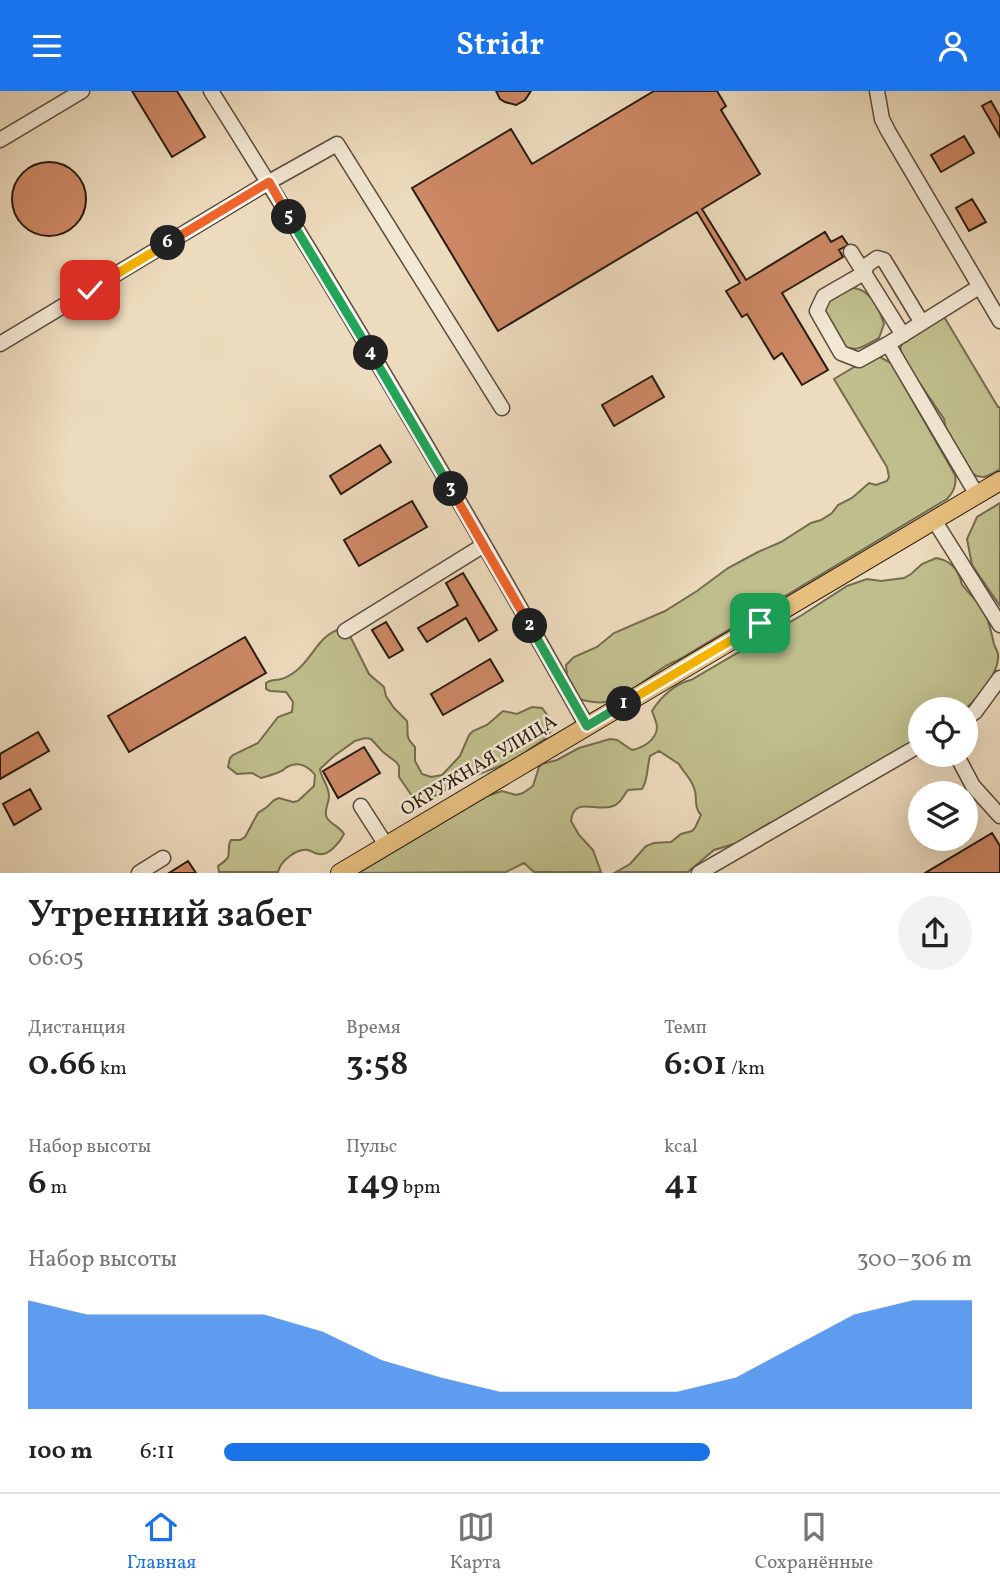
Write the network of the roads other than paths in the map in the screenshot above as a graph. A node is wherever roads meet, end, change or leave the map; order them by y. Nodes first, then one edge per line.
1 (82, 91) edge
2 (211, 91) edge
3 (877, 91) edge
4 (0, 140) edge
5 (269, 182) junction
6 (852, 252) dead end
7 (864, 273) junction
8 (979, 287) junction
9 (1000, 321) edge
10 (922, 323) junction
11 (903, 335) junction
12 (0, 344) edge
13 (888, 344) junction
14 (502, 408) dead end
15 (1000, 481) edge
16 (977, 495) junction
17 (934, 520) junction
18 (484, 545) junction
19 (1000, 625) edge
20 (345, 631) dead end
21 (1000, 678) edge
22 (978, 708) edge
23 (587, 726) junction
24 (908, 752) edge
25 (963, 767) edge
26 (361, 806) dead end
27 (1000, 816) edge
28 (386, 845) junction
29 (163, 857) dead end
30 (139, 873) edge
31 (340, 873) edge
32 (699, 873) edge

1 - 4 lane
2 - 5 lane
3 - 8 lane
5 - 12 lane
5 - 14 lane
5 - 18 lane
6 - 7 lane
7 - 10 lane
7 - 11 lane
7 - 13 lane
8 - 9 lane
8 - 10 lane
10 - 11 lane
11 - 13 lane
13 - 16 lane
15 - 16 main road, ОКРУЖНАЯ УЛИЦА
16 - 17 main road, ОКРУЖНАЯ УЛИЦА
17 - 19 lane
17 - 23 main road, ОКРУЖНАЯ УЛИЦА
18 - 20 lane
18 - 23 lane
21 - 22 lane
23 - 28 main road, ОКРУЖНАЯ УЛИЦА
24 - 32 lane
25 - 27 lane
26 - 28 lane
28 - 31 main road, ОКРУЖНАЯ УЛИЦА
29 - 30 lane

